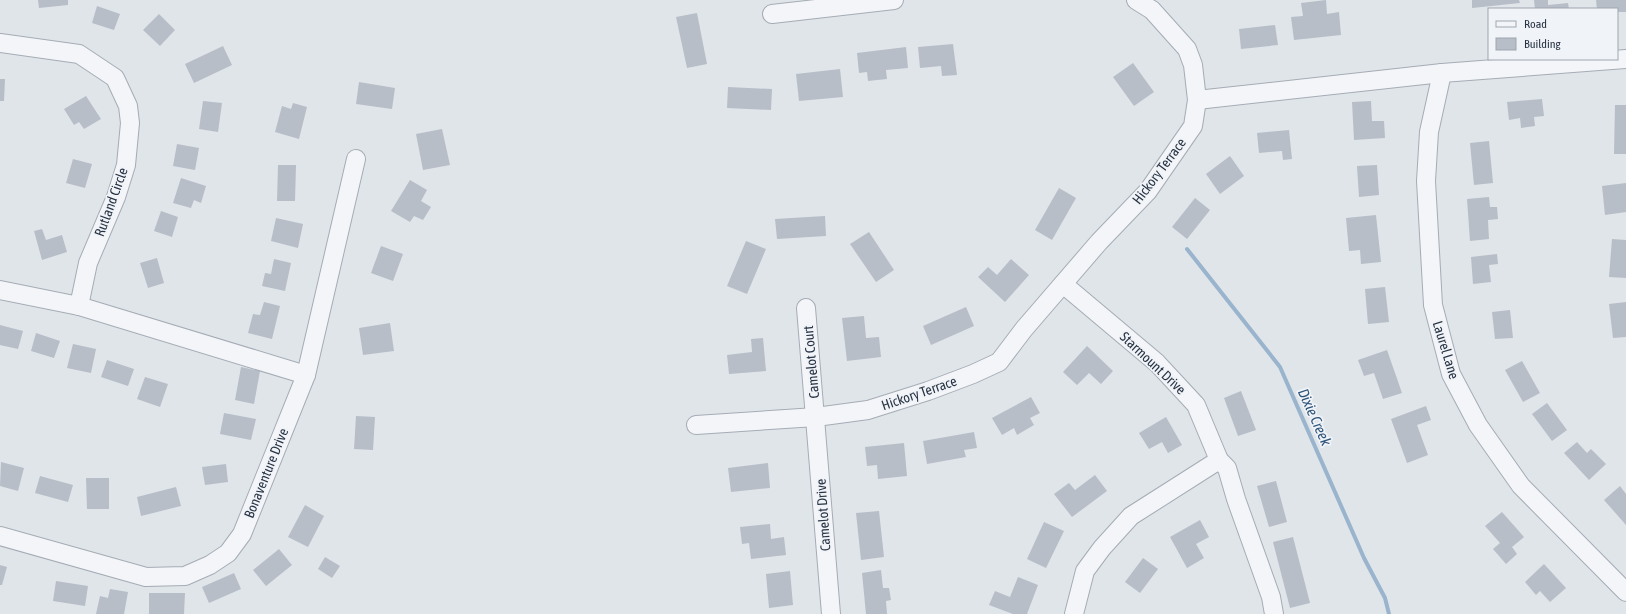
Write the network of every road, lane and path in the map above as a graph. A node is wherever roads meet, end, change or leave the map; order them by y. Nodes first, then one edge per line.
1 (894, 0) edge
2 (1136, 0) edge
3 (772, 14) dead end
4 (0, 43) edge
5 (1612, 60) edge
6 (1442, 72) junction
7 (1197, 100) junction
8 (356, 159) dead end
9 (1063, 284) junction
10 (0, 290) edge
11 (79, 306) junction
12 (806, 308) dead end
13 (306, 375) junction
14 (816, 417) junction
15 (696, 425) dead end
16 (1219, 460) junction
17 (0, 536) edge
18 (1626, 592) edge
19 (831, 614) edge
20 (1074, 614) edge
21 (1274, 614) edge

1 - 3 street
2 - 7 street, Hickory Terrace
4 - 11 street, Rutland Circle
5 - 6 street
6 - 7 street
6 - 18 street, Laurel Lane
7 - 9 street, Hickory Terrace
8 - 13 street, Bonaventure Drive
9 - 14 street, Hickory Terrace
9 - 16 street, Starmount Drive
10 - 11 street
11 - 13 street
12 - 14 street, Camelot Court
13 - 17 street, Bonaventure Drive
14 - 15 street, Hickory Terrace
14 - 19 street, Camelot Drive
16 - 20 street
16 - 21 street, Starmount Drive

